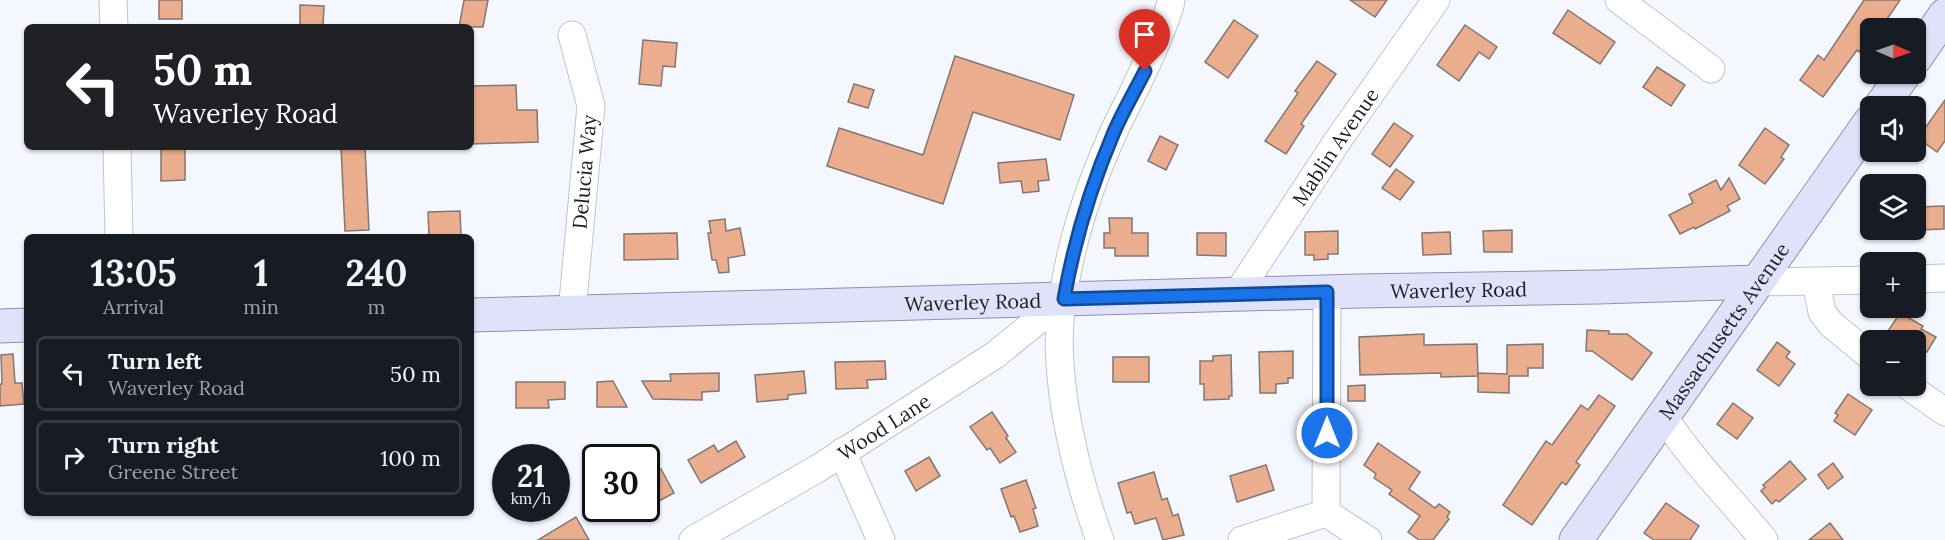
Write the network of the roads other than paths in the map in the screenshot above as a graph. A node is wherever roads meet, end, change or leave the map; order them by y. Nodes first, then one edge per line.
1 (114, 0) edge
2 (1171, 0) edge
3 (1436, 0) edge
4 (1619, 0) edge
5 (1945, 15) edge
6 (114, 24) edge
7 (572, 35) dead end
8 (1926, 43) edge
9 (1711, 69) dead end
10 (1860, 136) edge
11 (117, 150) edge
12 (118, 234) edge
13 (1945, 278) edge
14 (1926, 279) edge
15 (1860, 280) edge
16 (1758, 282) junction
17 (1816, 282) junction
18 (1327, 292) junction
19 (1237, 294) junction
20 (1064, 299) junction
21 (572, 312) junction
22 (474, 315) edge
23 (24, 325) edge
24 (0, 326) edge
25 (1860, 348) edge
26 (1922, 396) edge
27 (1945, 412) edge
28 (1664, 417) junction
29 (842, 452) junction
30 (1326, 513) junction
31 (693, 540) edge
32 (881, 540) edge
33 (1100, 540) edge
34 (1242, 540) edge
35 (1368, 540) edge
36 (1576, 540) edge
37 (1764, 540) edge

1 - 6 street
2 - 20 street
3 - 19 street, Mablin Avenue
4 - 9 street
5 - 8 main road
7 - 21 street, Delucia Way
10 - 16 main road, Massachusetts Avenue
11 - 12 street
13 - 14 street
15 - 17 street, Waverley Road
16 - 17 street, Waverley Road
16 - 18 main road, Waverley Road
16 - 28 main road, Massachusetts Avenue
17 - 25 street
18 - 19 main road, Waverley Road
18 - 30 street
19 - 20 main road, Waverley Road
20 - 21 main road, Waverley Road
20 - 29 street, Wood Lane
20 - 33 street
21 - 22 main road, Waverley Road
23 - 24 main road
26 - 27 street
28 - 36 main road, Massachusetts Avenue
28 - 37 street
29 - 31 street, Wood Lane
29 - 32 street
30 - 34 street
30 - 35 street

